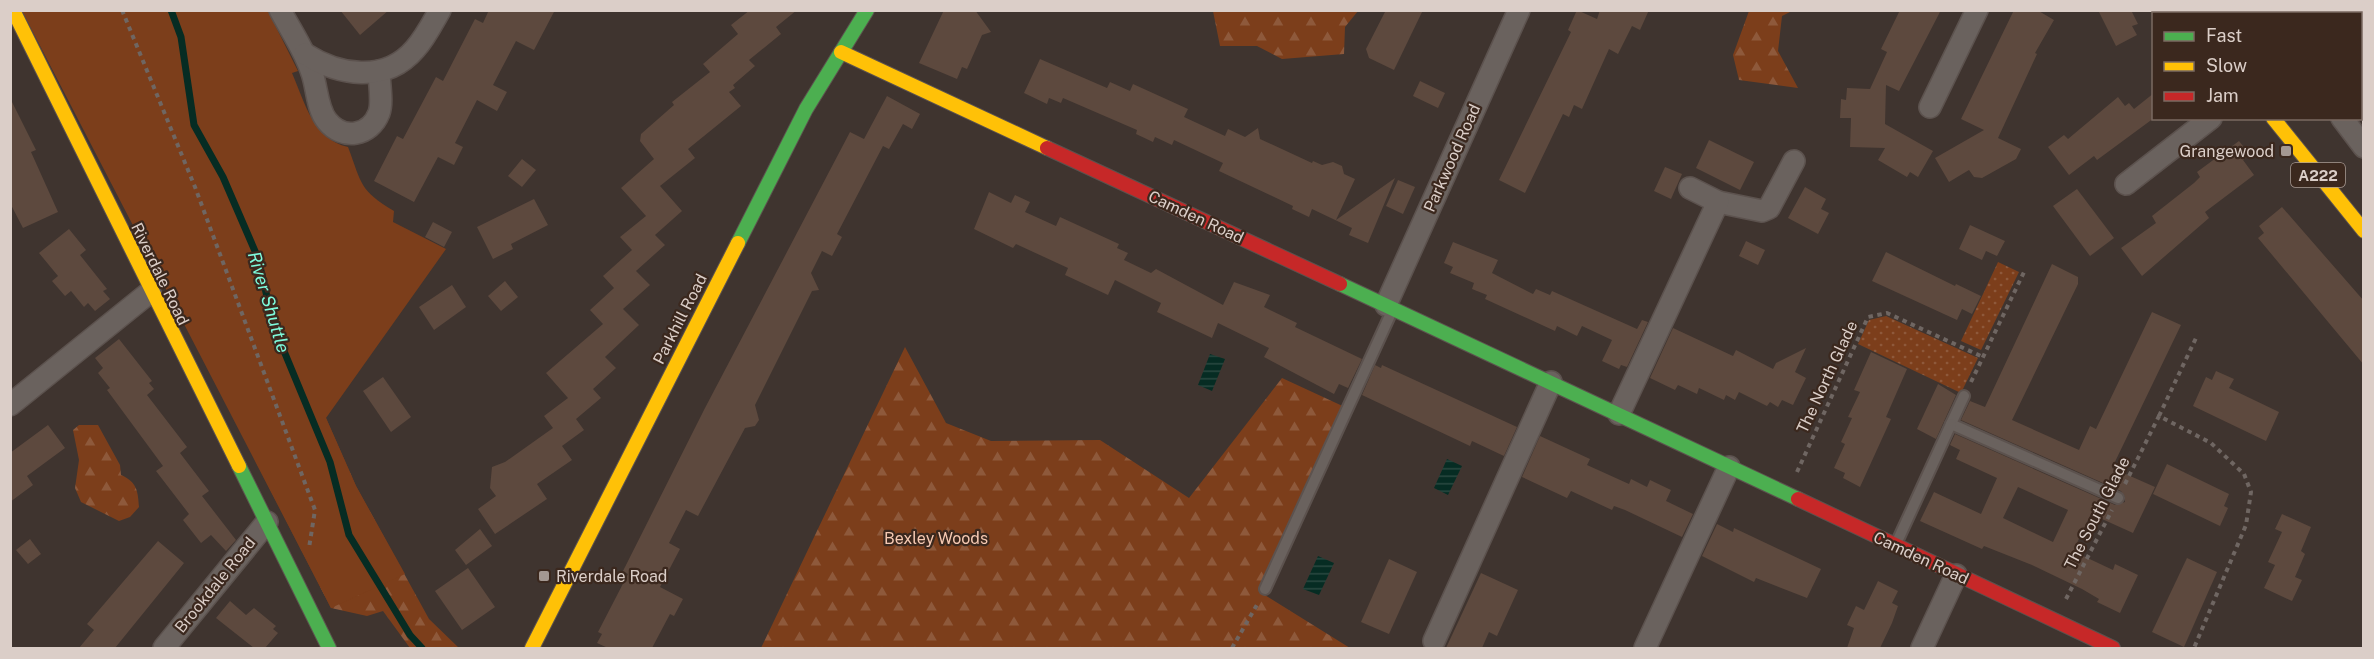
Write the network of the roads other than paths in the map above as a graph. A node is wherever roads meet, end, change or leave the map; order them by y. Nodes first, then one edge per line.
1 (12, 10) edge
2 (280, 10) edge
3 (440, 10) edge
4 (867, 10) edge
5 (1519, 10) edge
6 (1977, 10) edge
7 (841, 52) junction
8 (305, 54) junction
9 (379, 71) junction
10 (1930, 107) dead end
11 (2208, 120) edge
12 (2275, 120) edge
13 (2344, 120) edge
14 (2364, 147) edge
15 (1794, 160) dead end
16 (2126, 184) dead end
17 (1690, 188) dead end
18 (1718, 202) junction
19 (2364, 231) edge
20 (150, 292) junction
21 (1389, 307) junction
22 (1551, 382) junction
23 (1964, 396) road end
24 (10, 405) edge
25 (1619, 414) junction
26 (1951, 424) junction
27 (1729, 467) junction
28 (2118, 498) road end
29 (267, 522) junction
30 (1895, 547) junction
31 (1956, 575) junction
32 (1265, 589) road end
33 (1434, 641) dead end
34 (164, 648) edge
35 (329, 648) edge
36 (531, 648) edge
37 (1645, 648) edge
38 (1922, 648) edge
39 (2113, 648) edge

1 - 20 street, Riverdale Road
2 - 8 street
3 - 9 street
4 - 7 street, Parkhill Road
5 - 21 street, Parkwood Road
6 - 10 street
7 - 21 street, Camden Road
7 - 36 street, Parkhill Road
8 - 9 street
8 - 9 street
11 - 16 street
12 - 19 street, A222
13 - 14 street
15 - 18 street
17 - 18 street
18 - 25 street
20 - 24 street
20 - 29 street, Riverdale Road
21 - 22 street, Camden Road
21 - 32 lane
22 - 25 street, Camden Road
22 - 33 street
23 - 26 lane
25 - 27 street, Camden Road
26 - 28 lane
26 - 30 lane
27 - 30 street, Camden Road
27 - 37 street
29 - 34 street, Brookdale Road
29 - 35 street, Riverdale Road
30 - 31 street, Camden Road
31 - 38 street
31 - 39 street, Camden Road

